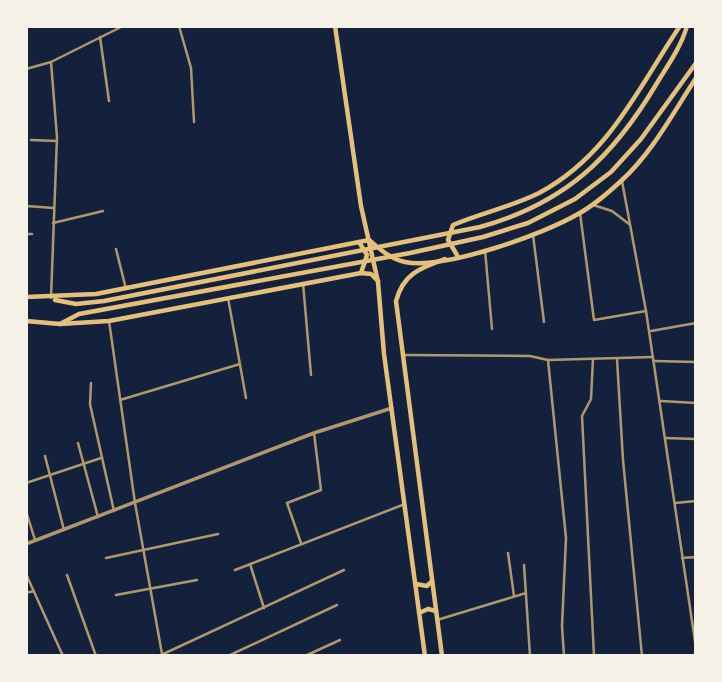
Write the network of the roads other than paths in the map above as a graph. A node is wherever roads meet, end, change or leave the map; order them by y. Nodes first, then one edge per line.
1 (123, 26) edge
2 (179, 26) edge
3 (335, 26) edge
4 (680, 26) edge
5 (687, 26) edge
6 (100, 37) junction
7 (51, 62) junction
8 (696, 63) edge
9 (26, 69) edge
10 (696, 78) edge
11 (109, 102) dead end
12 (194, 122) dead end
13 (31, 141) dead end
14 (57, 141) junction
15 (622, 180) junction
16 (592, 205) junction
17 (26, 206) edge
18 (54, 208) junction
19 (103, 211) dead end
20 (580, 213) junction
21 (53, 223) junction
22 (629, 224) junction
23 (26, 234) edge
24 (32, 234) dead end
25 (533, 235) junction
26 (369, 240) junction
27 (359, 242) junction
28 (116, 250) dead end
29 (485, 250) junction
30 (459, 256) junction
31 (445, 259) junction
32 (360, 273) junction
33 (378, 282) junction
34 (303, 283) junction
35 (126, 289) junction
36 (26, 297) edge
37 (51, 298) junction
38 (228, 298) junction
39 (646, 311) junction
40 (26, 321) edge
41 (109, 321) junction
42 (544, 322) dead end
43 (696, 323) edge
44 (60, 324) junction
45 (492, 329) dead end
46 (649, 331) junction
47 (402, 355) junction
48 (593, 359) junction
49 (617, 359) junction
50 (653, 359) junction
51 (548, 360) junction
52 (696, 362) edge
53 (240, 364) junction
54 (311, 375) dead end
55 (91, 383) dead end
56 (246, 398) dead end
57 (120, 400) junction
58 (659, 401) junction
59 (696, 403) edge
60 (392, 407) junction
61 (314, 433) junction
62 (665, 438) junction
63 (696, 439) edge
64 (78, 443) dead end
65 (45, 456) dead end
66 (101, 458) junction
67 (83, 464) junction
68 (50, 475) junction
69 (26, 483) edge
70 (696, 501) edge
71 (135, 503) junction
72 (675, 503) junction
73 (405, 504) junction
74 (26, 511) edge
75 (114, 511) junction
76 (98, 517) junction
77 (64, 530) junction
78 (218, 534) dead end
79 (35, 540) junction
80 (301, 543) junction
81 (26, 544) edge
82 (144, 551) junction
83 (508, 553) dead end
84 (696, 557) edge
85 (106, 558) dead end
86 (682, 558) junction
87 (250, 564) junction
88 (524, 565) dead end
89 (235, 569) dead end
90 (344, 570) dead end
91 (26, 574) edge
92 (67, 575) dead end
93 (197, 580) dead end
94 (432, 580) junction
95 (416, 584) junction
96 (150, 589) junction
97 (34, 591) junction
98 (26, 593) edge
99 (526, 593) junction
100 (116, 595) dead end
101 (514, 596) junction
102 (337, 605) dead end
103 (264, 608) junction
104 (436, 612) junction
105 (419, 613) junction
106 (437, 620) junction
107 (694, 620) edge
108 (340, 639) dead end
109 (696, 648) edge
110 (161, 655) edge
111 (63, 656) edge
112 (96, 656) edge
113 (228, 656) edge
114 (305, 656) edge
115 (425, 656) edge
116 (442, 656) edge
117 (530, 656) edge
118 (564, 656) edge
119 (594, 656) edge
120 (642, 656) edge

1 - 6 street
2 - 12 street
3 - 26 main road
4 - 30 main road
5 - 37 main road
6 - 7 street
6 - 11 street
7 - 9 street
7 - 14 street
8 - 44 main road
10 - 15 main road
13 - 14 street
14 - 18 street
15 - 16 main road
15 - 22 street
16 - 20 main road
16 - 22 street
17 - 18 street
18 - 21 street
19 - 21 street
20 - 25 main road
20 - 39 street
21 - 37 street
22 - 39 street
23 - 24 street
25 - 29 main road
25 - 42 street
26 - 27 main road
26 - 31 main road
26 - 33 main road
27 - 32 main road
27 - 35 main road
28 - 35 street
29 - 30 main road
29 - 45 street
30 - 31 main road
31 - 47 main road
32 - 33 main road
32 - 34 main road
33 - 60 main road
34 - 38 main road
34 - 54 street
35 - 37 main road
36 - 37 main road
38 - 41 main road
38 - 53 street
39 - 46 street
40 - 44 main road
41 - 44 main road
41 - 57 street
43 - 46 street
46 - 50 street
47 - 51 street
47 - 94 main road
48 - 49 street
48 - 51 street
48 - 119 street
49 - 50 street
49 - 120 street
50 - 52 street
50 - 58 street
51 - 118 street
53 - 56 street
53 - 57 street
55 - 66 street
57 - 71 street
58 - 59 street
58 - 62 street
60 - 61 street
60 - 73 main road
61 - 71 street
61 - 80 street
62 - 63 street
62 - 72 street
64 - 67 street
65 - 68 street
66 - 67 street
66 - 75 street
67 - 68 street
67 - 76 street
68 - 69 street
68 - 77 street
70 - 72 street
71 - 75 street
71 - 82 street
72 - 86 street
73 - 80 street
73 - 95 main road
74 - 79 street
75 - 76 street
76 - 77 street
77 - 79 street
78 - 82 street
79 - 81 street
80 - 87 street
82 - 85 street
82 - 96 street
83 - 101 street
84 - 86 street
86 - 107 street
87 - 89 street
87 - 103 street
88 - 99 street
90 - 103 street
91 - 97 street
92 - 112 street
93 - 96 street
94 - 95 main road
94 - 104 main road
95 - 105 main road
96 - 100 street
96 - 110 street
97 - 98 street
97 - 111 street
99 - 101 street
99 - 117 street
101 - 106 street
102 - 113 street
103 - 110 street
104 - 105 main road
104 - 106 main road
105 - 115 main road
106 - 116 main road
107 - 109 street
108 - 114 street

